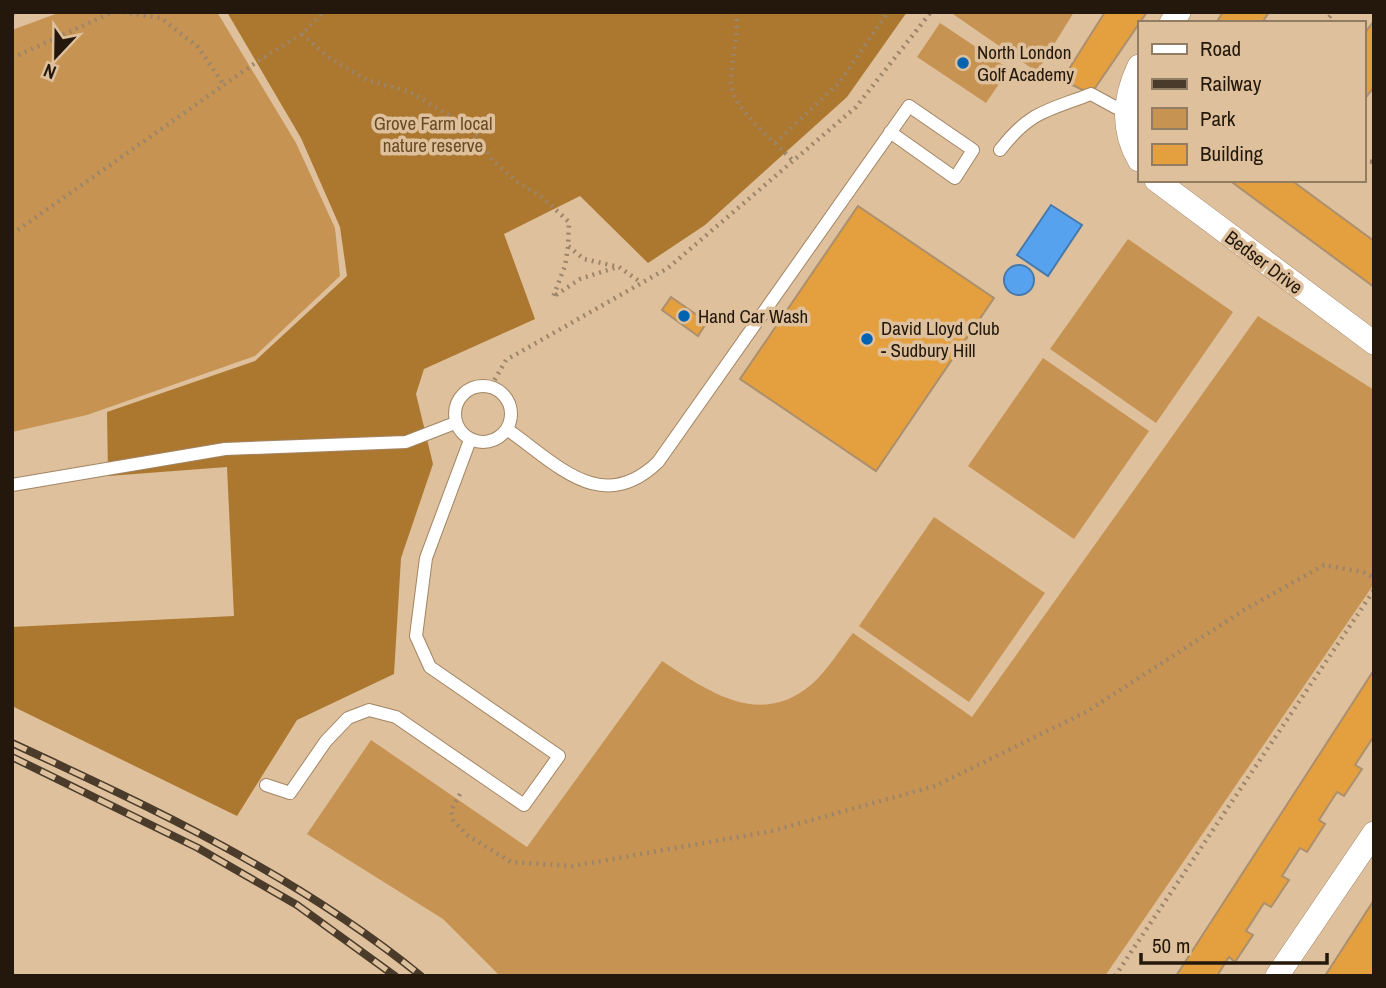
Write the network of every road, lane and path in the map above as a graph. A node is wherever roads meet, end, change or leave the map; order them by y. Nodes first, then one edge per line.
1 (18, 12) edge
2 (113, 12) edge
3 (123, 12) edge
4 (323, 12) edge
5 (736, 12) edge
6 (888, 12) edge
7 (931, 12) edge
8 (12, 14) edge
9 (302, 34) junction
10 (12, 58) edge
11 (1138, 68) edge
12 (224, 85) junction
13 (1126, 113) junction
14 (890, 132) junction
15 (775, 143) junction
16 (1000, 150) dead end
17 (1138, 158) edge
18 (794, 162) junction
19 (1159, 182) edge
20 (12, 234) edge
21 (568, 246) junction
22 (619, 267) junction
23 (642, 283) junction
24 (1374, 343) edge
25 (491, 386) junction
26 (456, 423) junction
27 (508, 430) junction
28 (470, 440) junction
29 (12, 485) edge
30 (1374, 578) edge
31 (1374, 590) edge
32 (266, 785) dead end
33 (460, 794) dead end
34 (1374, 833) edge
35 (1115, 976) edge
36 (1277, 976) edge

1 - 8 path
2 - 10 path
3 - 12 path
4 - 9 path
5 - 15 path
6 - 15 path
7 - 18 path
9 - 12 path
9 - 21 path
11 - 13 street
12 - 20 path
13 - 16 lane
13 - 17 street
14 - 14 lane
14 - 27 lane
15 - 18 path
18 - 23 path
19 - 24 street, Bedser Drive
21 - 22 path
21 - 22 path
22 - 23 path
23 - 25 path
25 - 26 lane
25 - 27 lane
26 - 28 lane
26 - 29 lane
27 - 28 lane
28 - 32 lane
30 - 33 path
31 - 35 path
34 - 36 street

